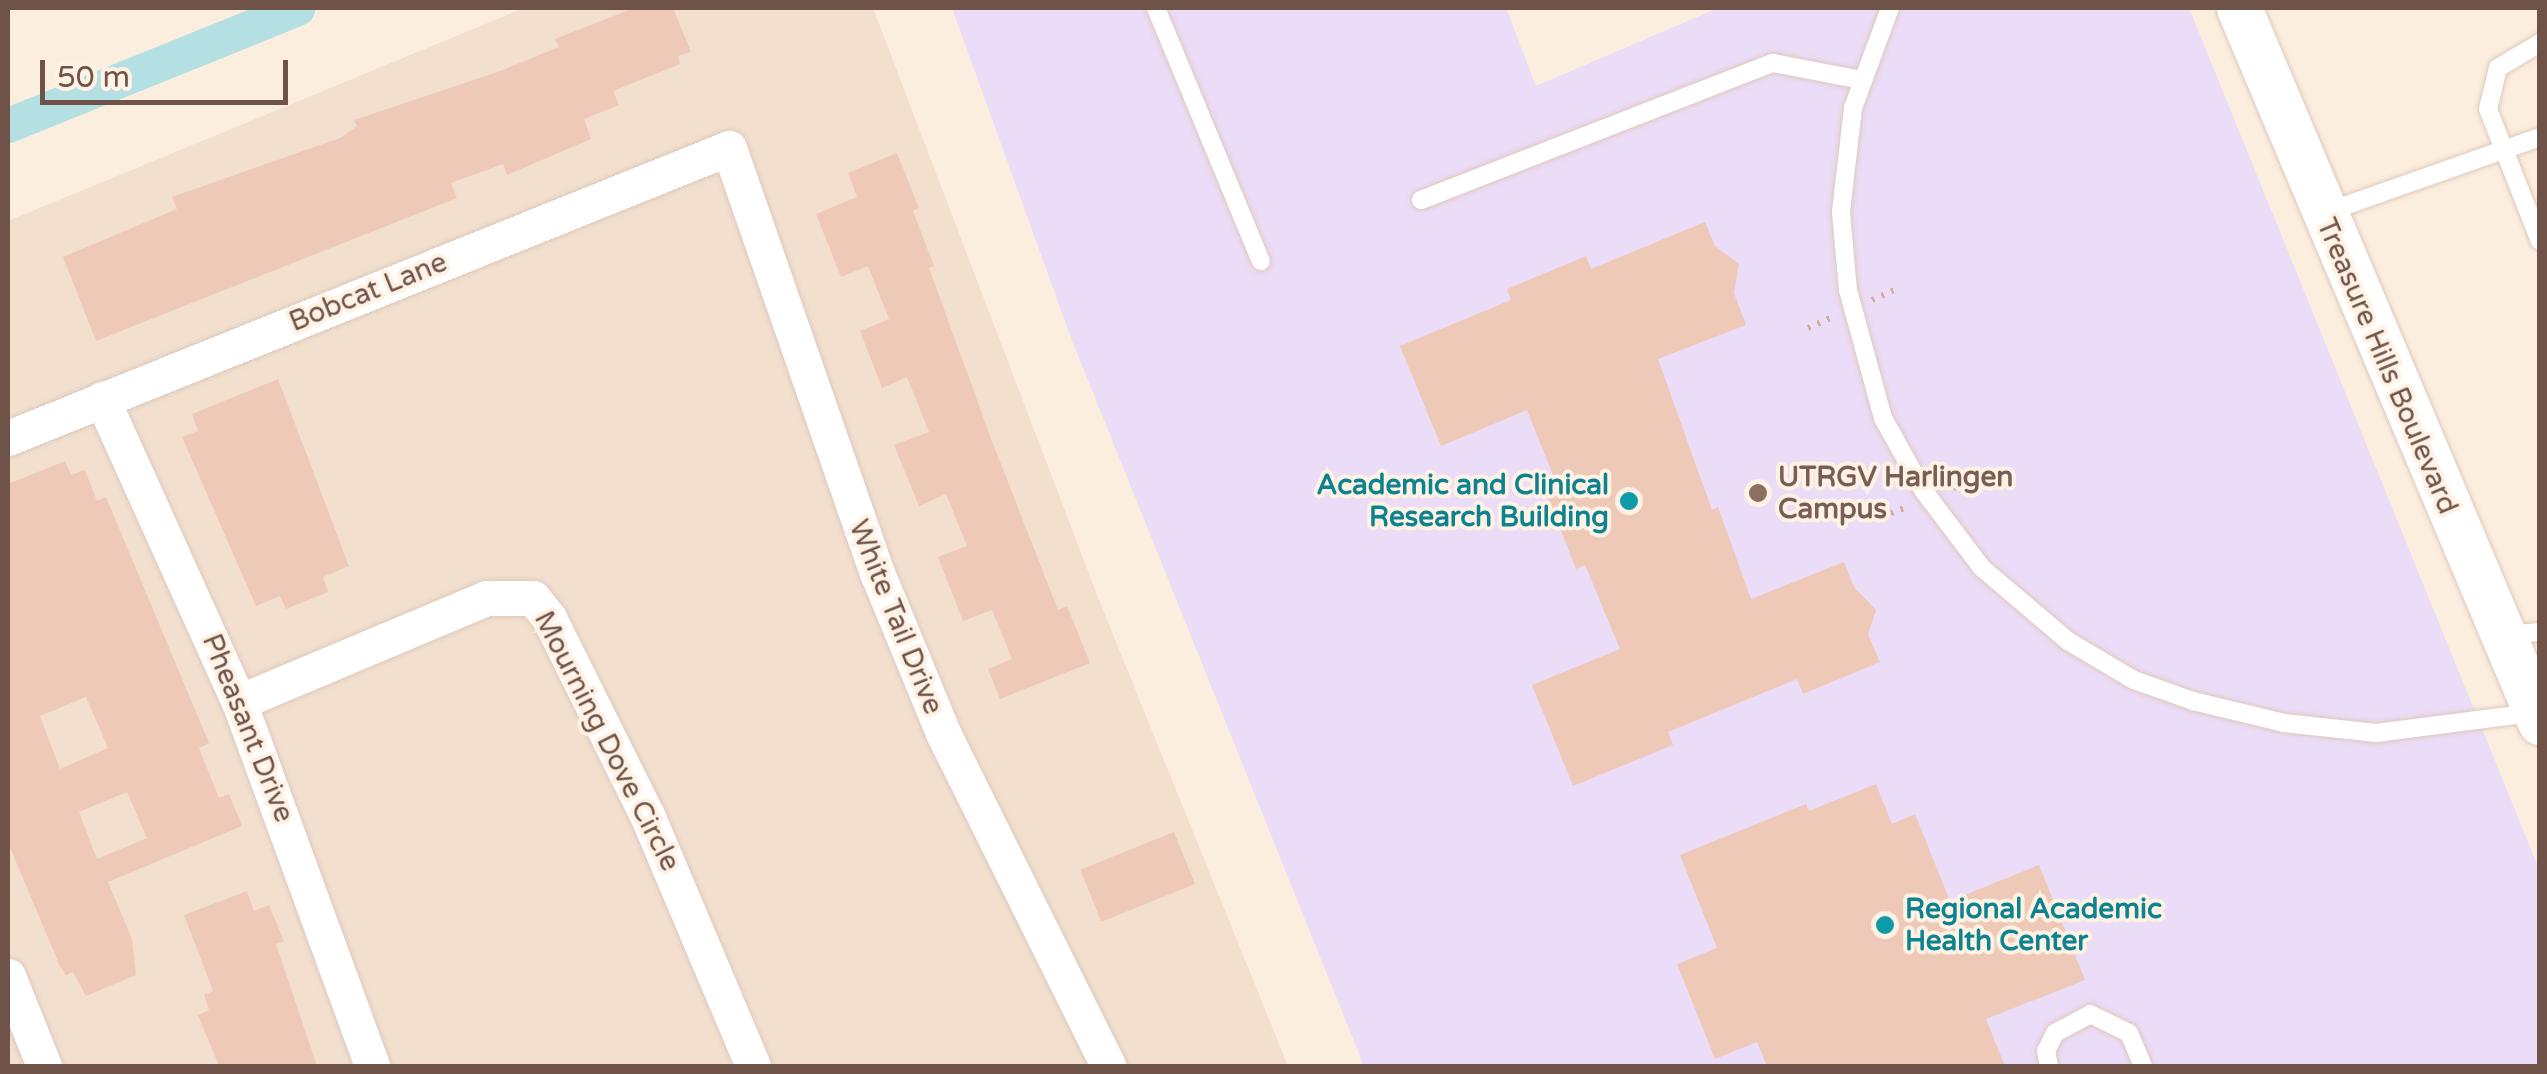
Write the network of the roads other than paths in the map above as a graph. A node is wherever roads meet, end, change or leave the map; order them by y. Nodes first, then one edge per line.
1 (1156, 8) edge
2 (1890, 8) edge
3 (2239, 8) edge
4 (2540, 43) edge
5 (1862, 80) junction
6 (2540, 137) edge
7 (2501, 146) junction
8 (729, 148) joint
9 (1421, 200) dead end
10 (2322, 214) junction
11 (2540, 241) edge
12 (1261, 261) dead end
13 (102, 399) junction
14 (8, 438) edge
15 (2522, 634) edge
16 (240, 702) junction
17 (2538, 718) edge
18 (8, 976) edge
19 (44, 1066) edge
20 (372, 1066) edge
21 (753, 1066) edge
22 (1108, 1066) edge
23 (2049, 1066) edge
24 (2143, 1066) edge

1 - 12 lane
2 - 5 lane
3 - 10 street, Treasure Hills Boulevard
4 - 7 lane
5 - 9 lane
5 - 17 lane
6 - 7 lane
7 - 10 lane
7 - 11 lane
8 - 13 street, Bobcat Lane
8 - 22 street, White Tail Drive
10 - 15 street, Treasure Hills Boulevard
13 - 14 street, Bobcat Lane
13 - 16 street, Pheasant Drive
15 - 17 street, Treasure Hills Boulevard
16 - 20 street, Pheasant Drive
16 - 21 street, Mourning Dove Circle
18 - 19 street
23 - 24 lane

